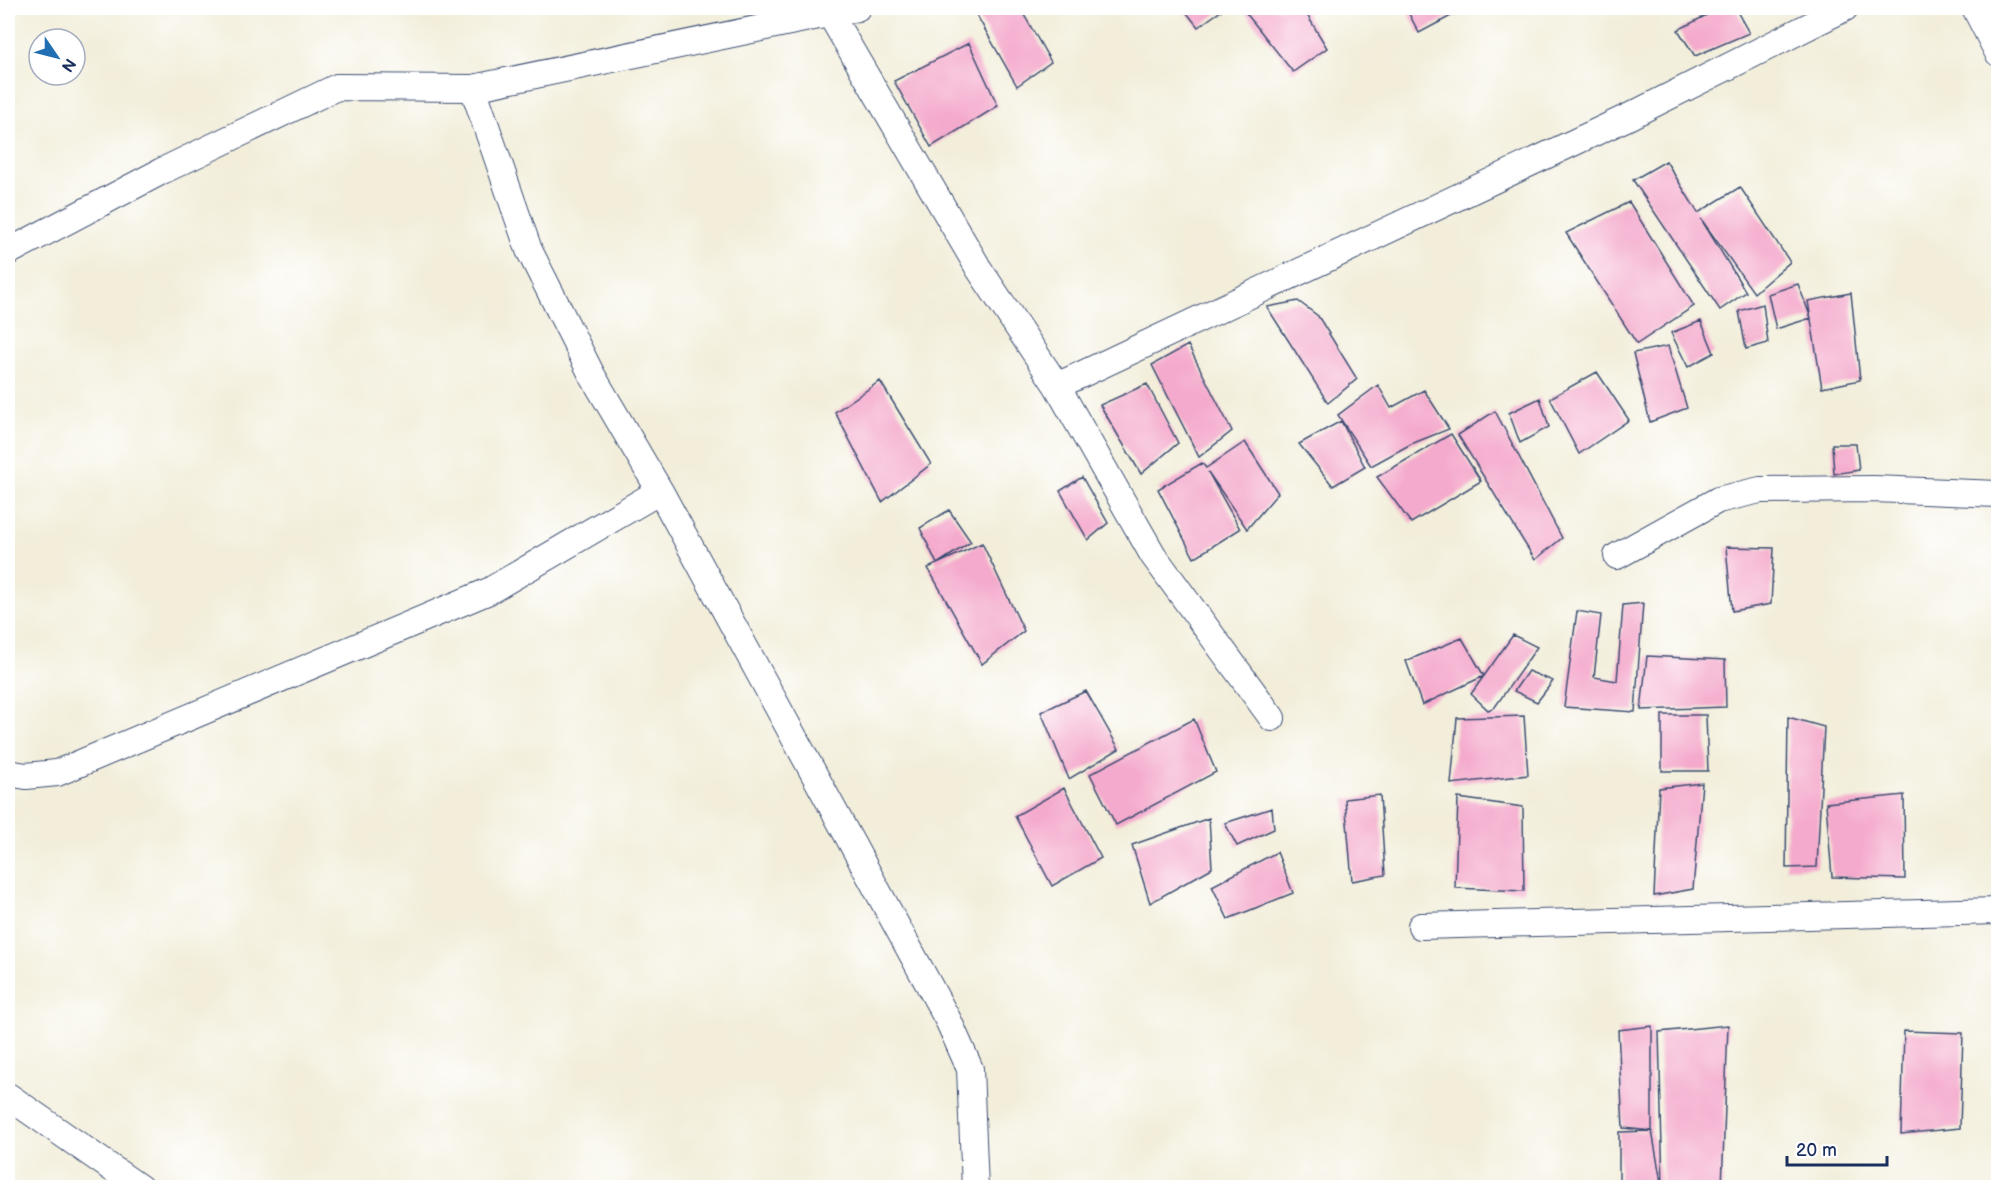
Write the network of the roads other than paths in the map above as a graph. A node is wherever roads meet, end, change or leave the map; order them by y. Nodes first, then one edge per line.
1 (857, 8) edge
2 (1845, 8) edge
3 (1975, 8) edge
4 (830, 14) junction
5 (1998, 53) edge
6 (473, 88) junction
7 (8, 252) edge
8 (1057, 386) junction
9 (660, 490) junction
10 (1998, 494) edge
11 (1617, 556) dead end
12 (1272, 718) dead end
13 (8, 773) edge
14 (1998, 911) edge
15 (1421, 926) dead end
16 (8, 1096) edge
17 (140, 1188) edge
18 (975, 1188) edge

1 - 4 street
2 - 8 street
3 - 5 street
4 - 6 street
4 - 8 street
6 - 7 street
6 - 9 street
8 - 12 street
9 - 13 street
9 - 18 street
10 - 11 street
14 - 15 street
16 - 17 street

